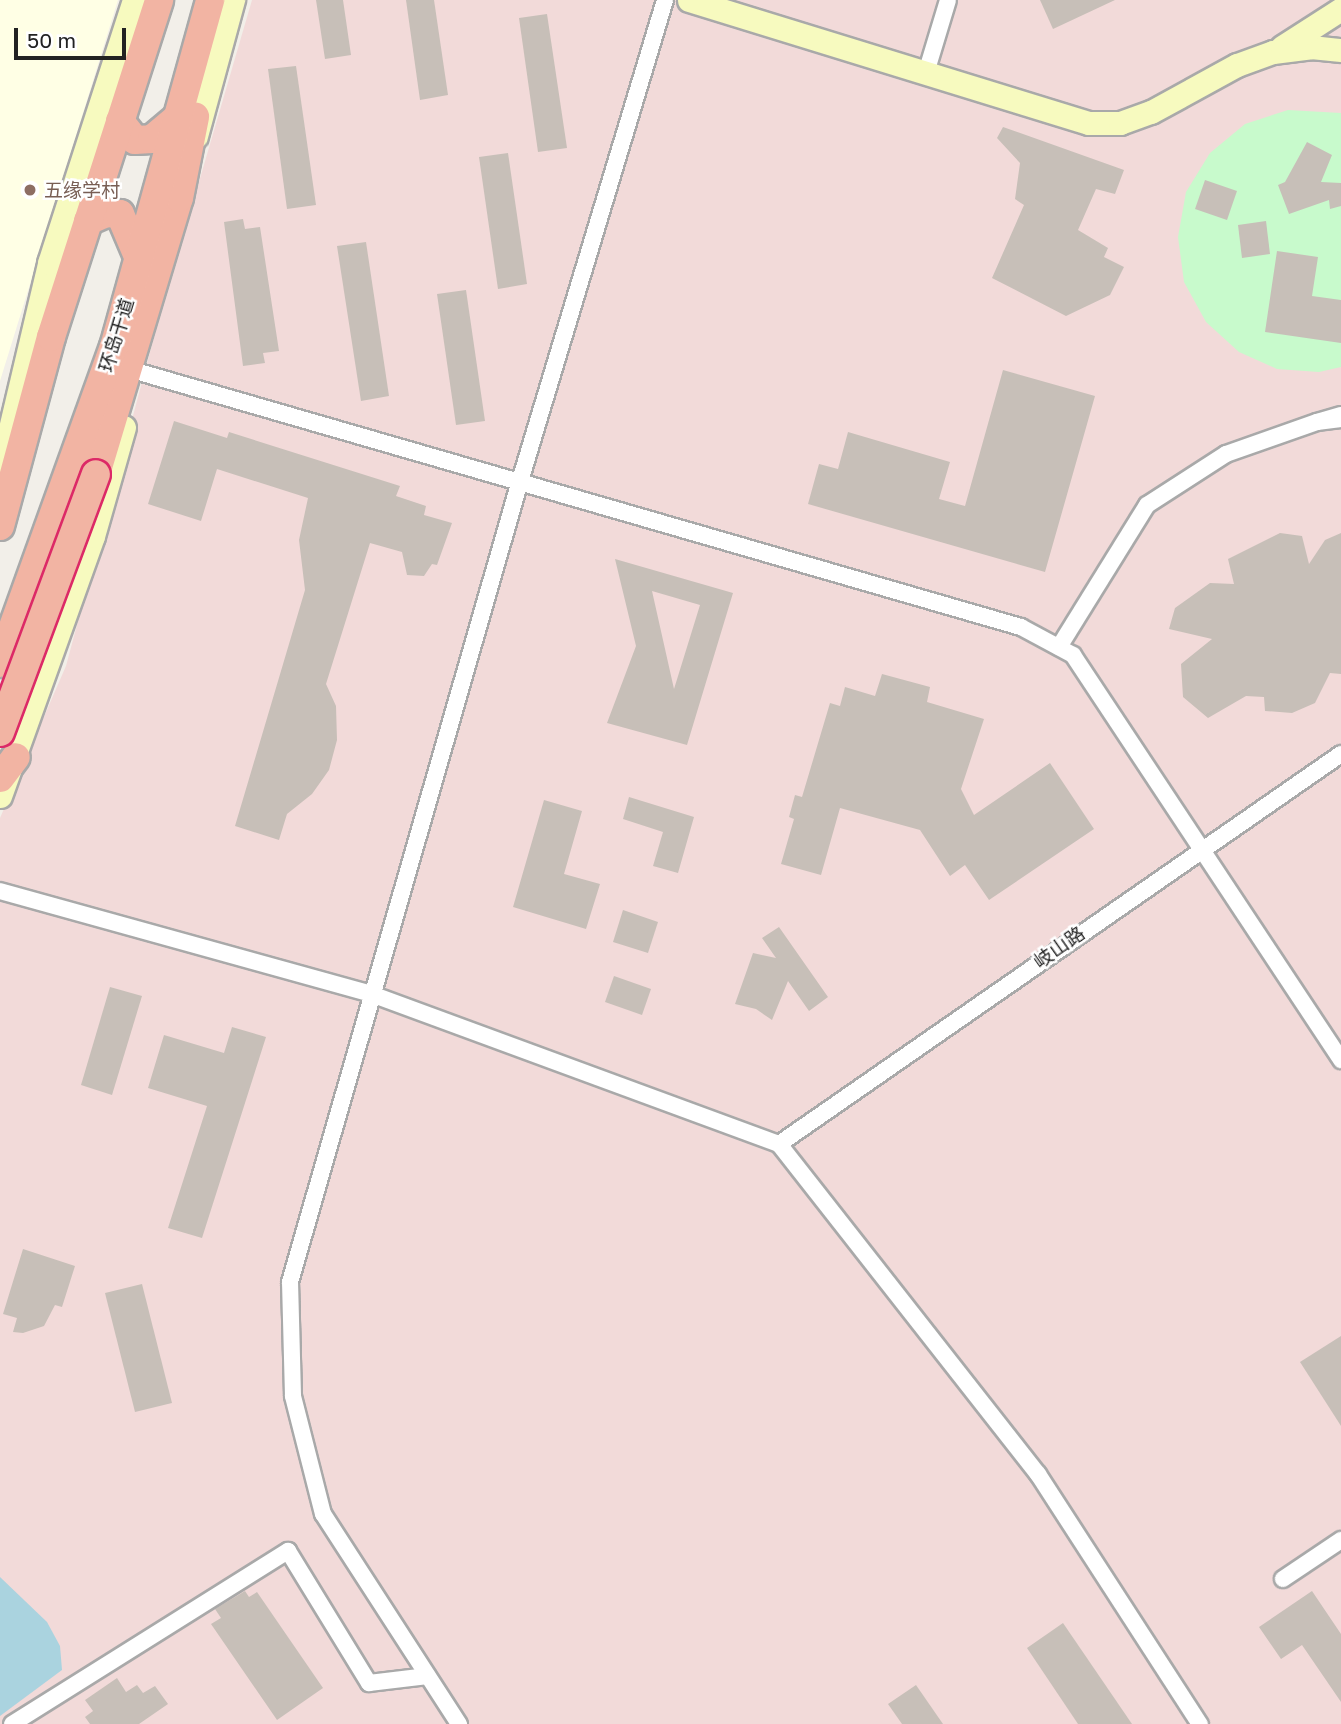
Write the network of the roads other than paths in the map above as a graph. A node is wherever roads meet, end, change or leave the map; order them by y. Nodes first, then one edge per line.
1 (134, 0) edge
2 (159, 0) edge
3 (211, 0) edge
4 (233, 0) edge
5 (665, 0) edge
6 (689, 0) edge
7 (948, 0) edge
8 (1341, 9) edge
9 (1341, 50) edge
10 (1273, 52) junction
11 (926, 73) junction
12 (177, 118) junction
13 (120, 121) junction
14 (179, 198) junction
15 (88, 221) junction
16 (139, 259) junction
17 (139, 372) junction
18 (1341, 417) edge
19 (0, 471) edge
20 (520, 481) junction
21 (0, 526) edge
22 (1059, 647) junction
23 (0, 663) edge
24 (0, 732) edge
25 (1341, 754) edge
26 (8, 767) edge
27 (0, 796) edge
28 (1202, 847) junction
29 (0, 891) edge
30 (374, 995) junction
31 (1335, 1036) edge
32 (1341, 1060) edge
33 (779, 1144) junction
34 (1341, 1540) edge
35 (1283, 1579) dead end
36 (428, 1676) junction
37 (12, 1724) edge
38 (459, 1724) edge
39 (1200, 1724) edge

1 - 19 main road
2 - 13 highway
3 - 12 highway, 环岛干道
3 - 14 highway
4 - 14 main road
5 - 20 street
6 - 11 main road
7 - 11 street
8 - 10 main road
9 - 10 main road
10 - 11 main road
12 - 13 highway
12 - 16 highway, 环岛干道
13 - 15 highway
14 - 17 main road
14 - 24 highway, bridge
15 - 16 highway
15 - 21 highway
16 - 23 highway, 环岛干道
17 - 20 street
17 - 26 main road
18 - 22 street
20 - 22 street
20 - 30 street
22 - 28 street
25 - 28 street, 岐山路
26 - 27 main road
28 - 31 street
28 - 33 street, 岐山路
29 - 30 street
30 - 33 street
30 - 36 street
31 - 32 street
33 - 39 street
34 - 35 street
36 - 37 street
36 - 38 street

